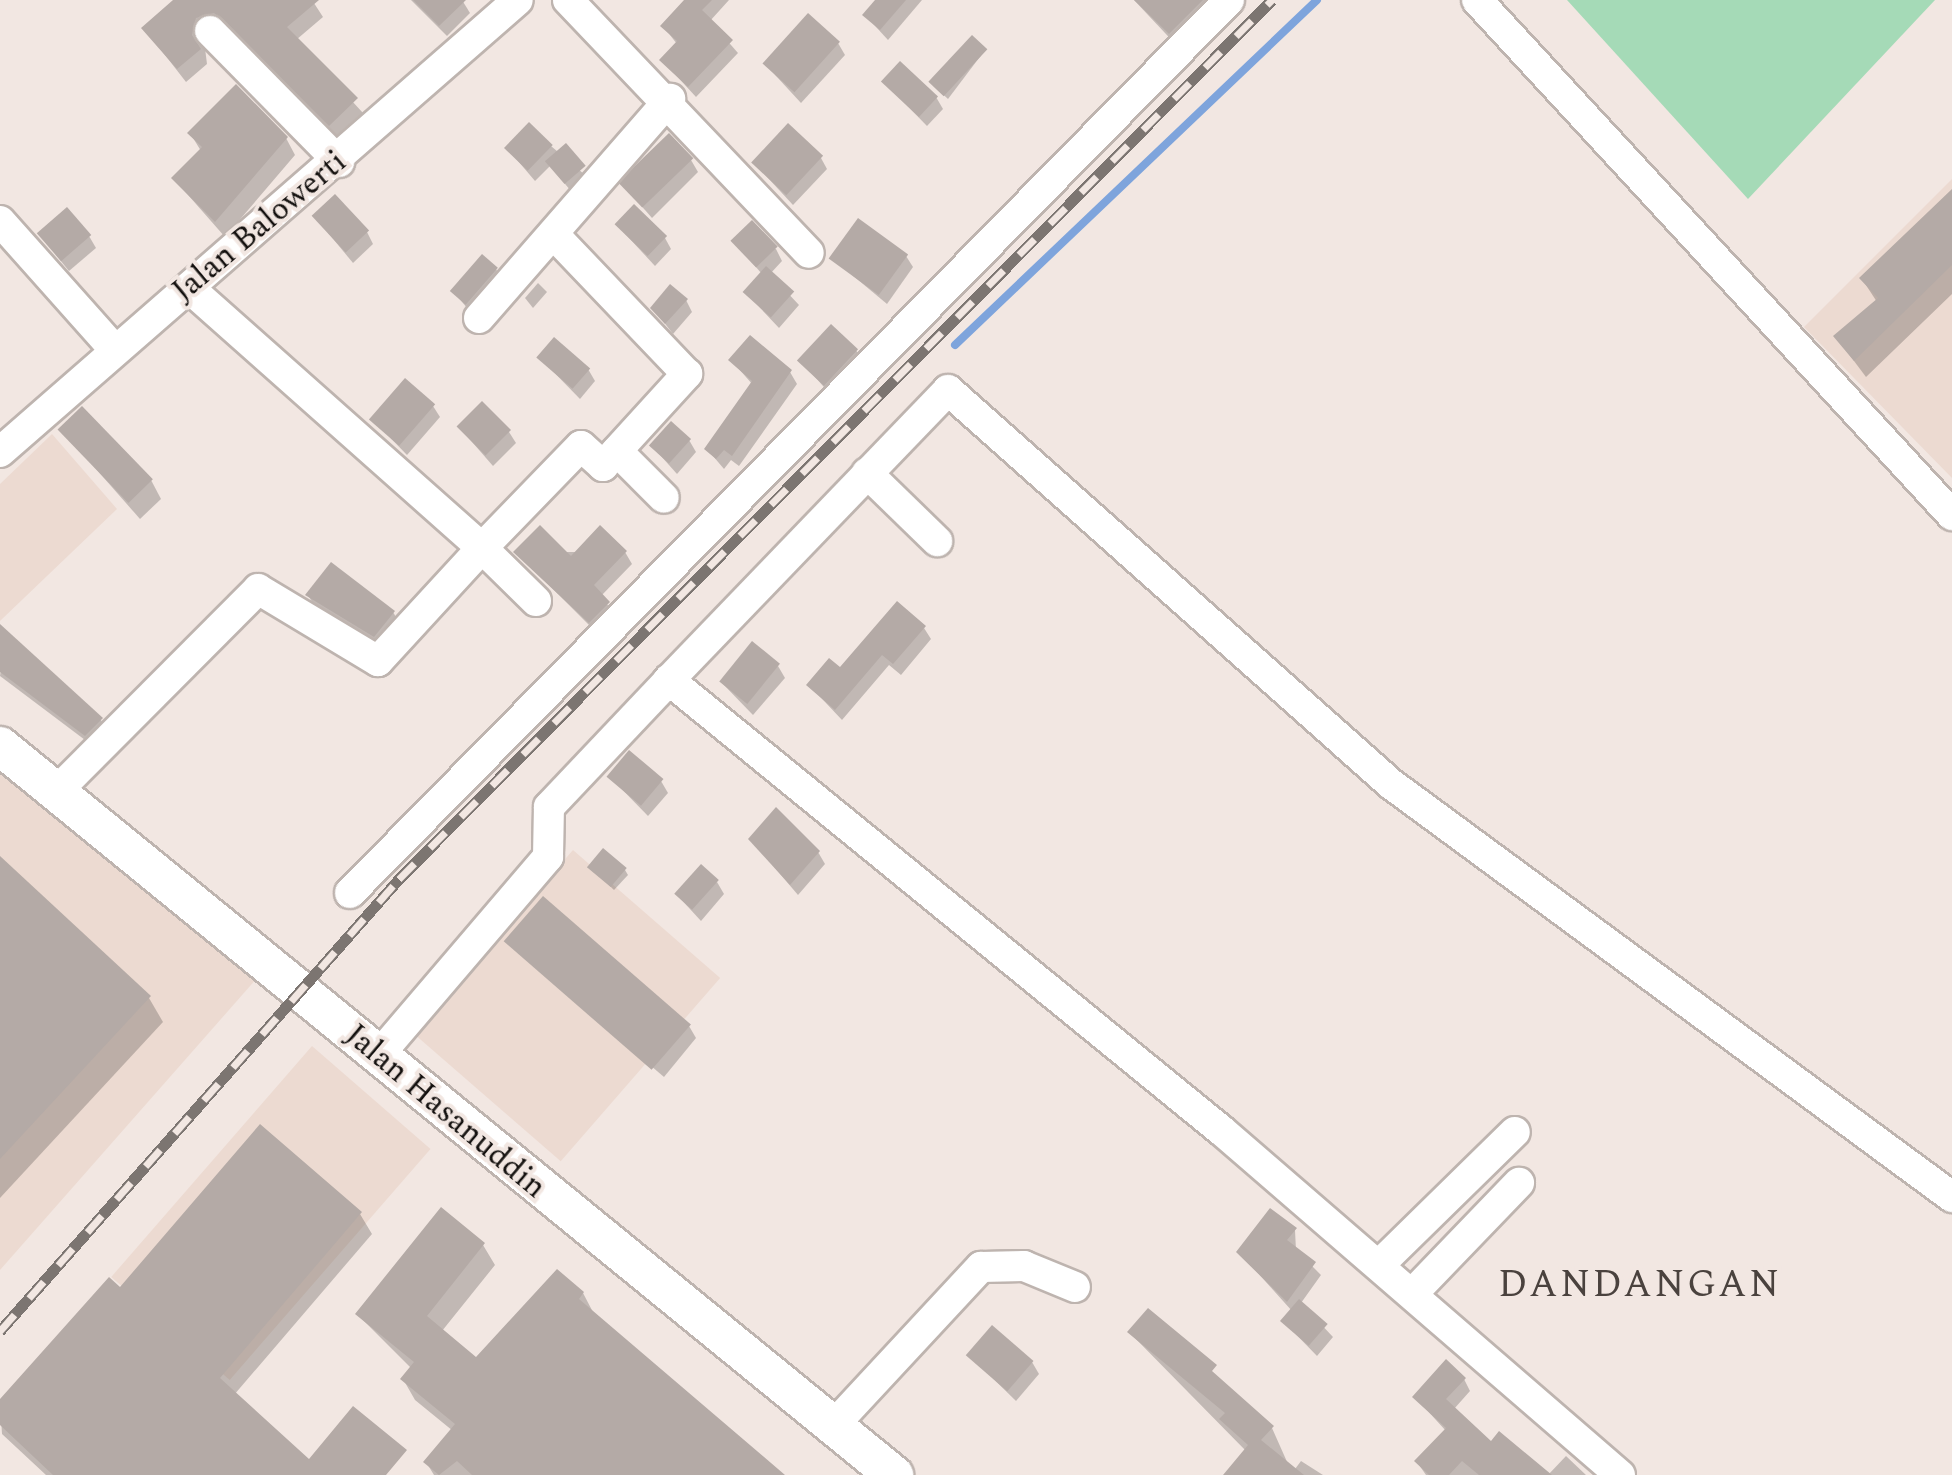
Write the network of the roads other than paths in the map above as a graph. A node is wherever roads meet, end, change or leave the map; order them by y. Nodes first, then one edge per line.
1 (518, 0) edge
2 (568, 0) edge
3 (1230, 0) edge
4 (1477, 0) edge
5 (210, 31) dead end
6 (670, 99) junction
7 (339, 162) junction
8 (0, 221) edge
9 (554, 235) junction
10 (809, 253) dead end
11 (189, 288) junction
12 (479, 318) dead end
13 (115, 350) junction
14 (617, 451) junction
15 (0, 452) edge
16 (867, 473) junction
17 (664, 498) dead end
18 (1952, 515) edge
19 (937, 541) dead end
20 (482, 548) junction
21 (536, 602) dead end
22 (669, 680) junction
23 (0, 746) edge
24 (57, 791) junction
25 (350, 893) dead end
26 (378, 1056) junction
27 (1515, 1132) dead end
28 (1519, 1184) dead end
29 (1952, 1197) edge
30 (1380, 1265) junction
31 (1075, 1286) dead end
32 (1414, 1294) junction
33 (834, 1425) junction
34 (894, 1475) edge
35 (1620, 1475) edge

1 - 7 street, Jalan Balowerti
2 - 6 street
3 - 25 street
4 - 18 street
5 - 7 street
6 - 9 street
6 - 10 street
7 - 11 street, Jalan Balowerti
8 - 13 street
9 - 12 street
9 - 14 street
11 - 13 street, Jalan Balowerti
11 - 20 street
13 - 15 street, Jalan Balowerti
14 - 17 street
14 - 20 street
16 - 19 street
16 - 22 street
16 - 29 street
20 - 21 street
20 - 24 street
22 - 26 street
22 - 30 street
23 - 24 main road, Jalan Hasanuddin
24 - 26 main road, Jalan Hasanuddin
26 - 33 main road, Jalan Hasanuddin
27 - 30 street
28 - 32 street
30 - 32 street
31 - 33 street
32 - 35 street
33 - 34 main road, Jalan Hasanuddin

